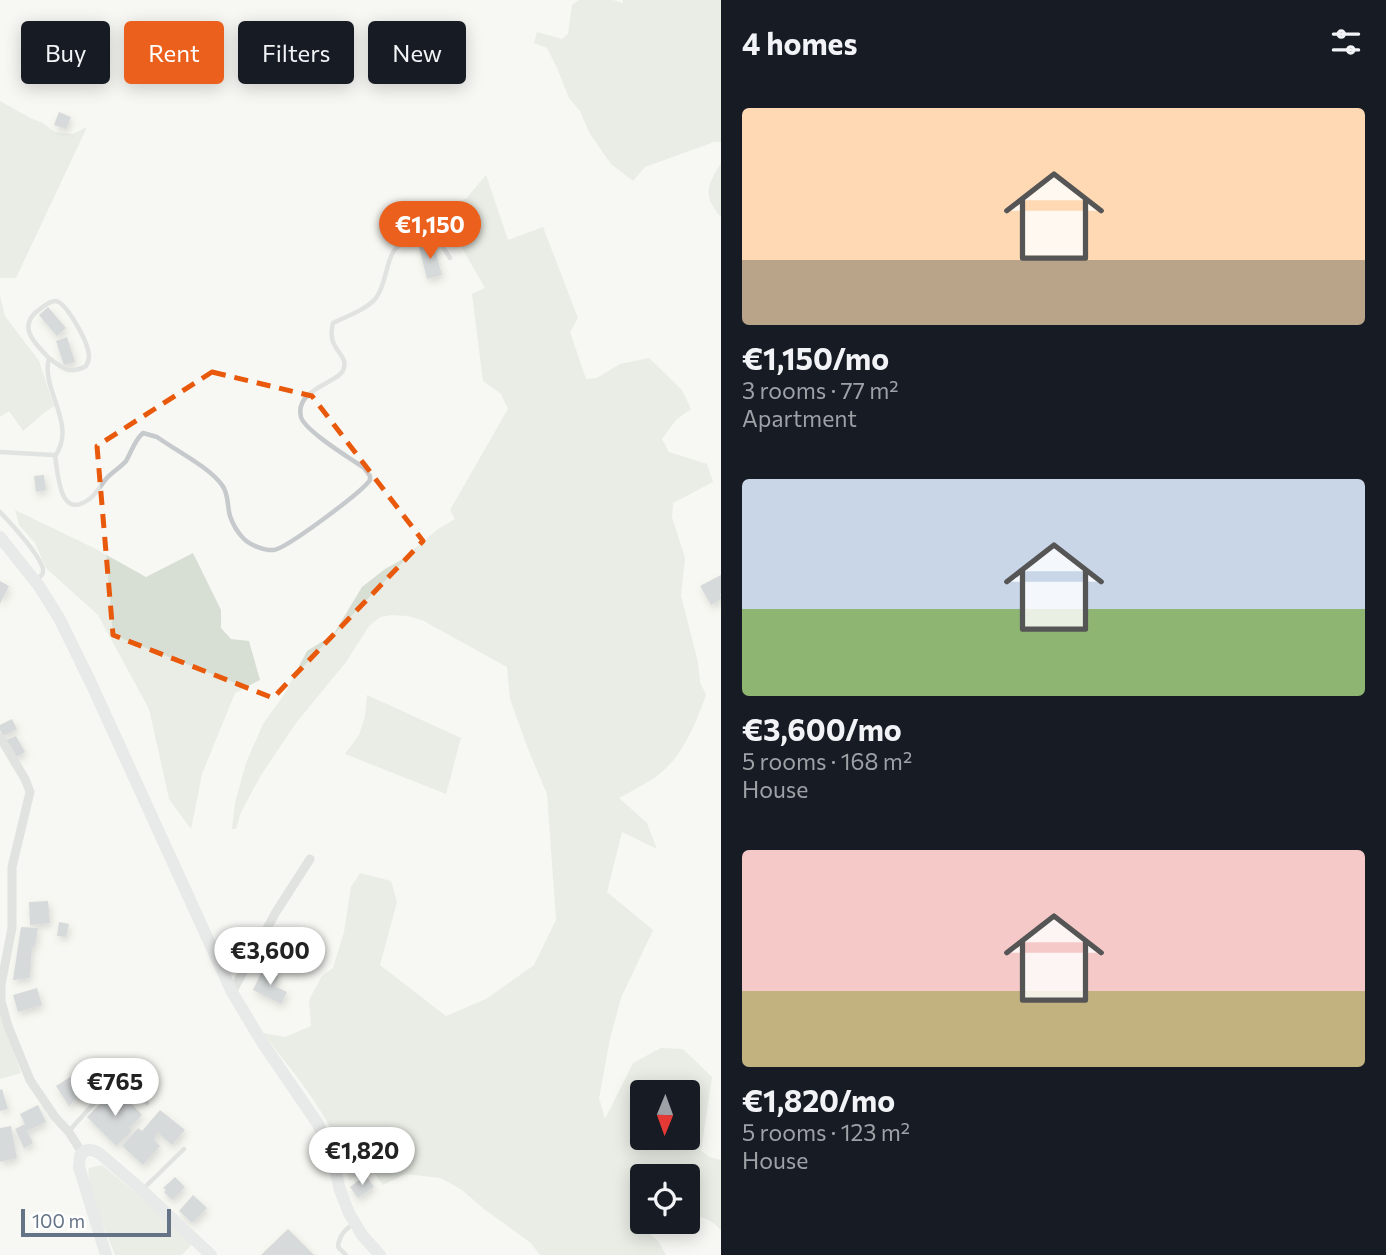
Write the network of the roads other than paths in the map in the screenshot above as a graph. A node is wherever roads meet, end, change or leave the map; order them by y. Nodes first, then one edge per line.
1 (450, 258) dead end
2 (49, 358) junction
3 (0, 452) edge
4 (55, 456) junction
5 (0, 512) edge
6 (0, 537) edge
7 (35, 581) junction
8 (0, 737) edge
9 (310, 859) dead end
10 (232, 992) junction
11 (0, 993) edge
12 (82, 1066) dead end
13 (109, 1086) junction
14 (147, 1103) dead end
15 (69, 1132) junction
16 (184, 1149) dead end
17 (82, 1153) junction
18 (142, 1190) junction
19 (354, 1223) junction
20 (106, 1255) edge
21 (211, 1255) edge
22 (346, 1255) edge
23 (380, 1255) edge

1 - 4 lane
2 - 2 lane
2 - 4 lane
3 - 4 lane
5 - 7 lane
6 - 7 street
7 - 10 street
8 - 11 street
9 - 10 street
10 - 19 street
11 - 15 street
12 - 13 lane
13 - 14 lane
13 - 15 lane
15 - 17 street
16 - 18 lane
17 - 18 street
17 - 20 street
18 - 21 street
19 - 22 lane
19 - 23 street

